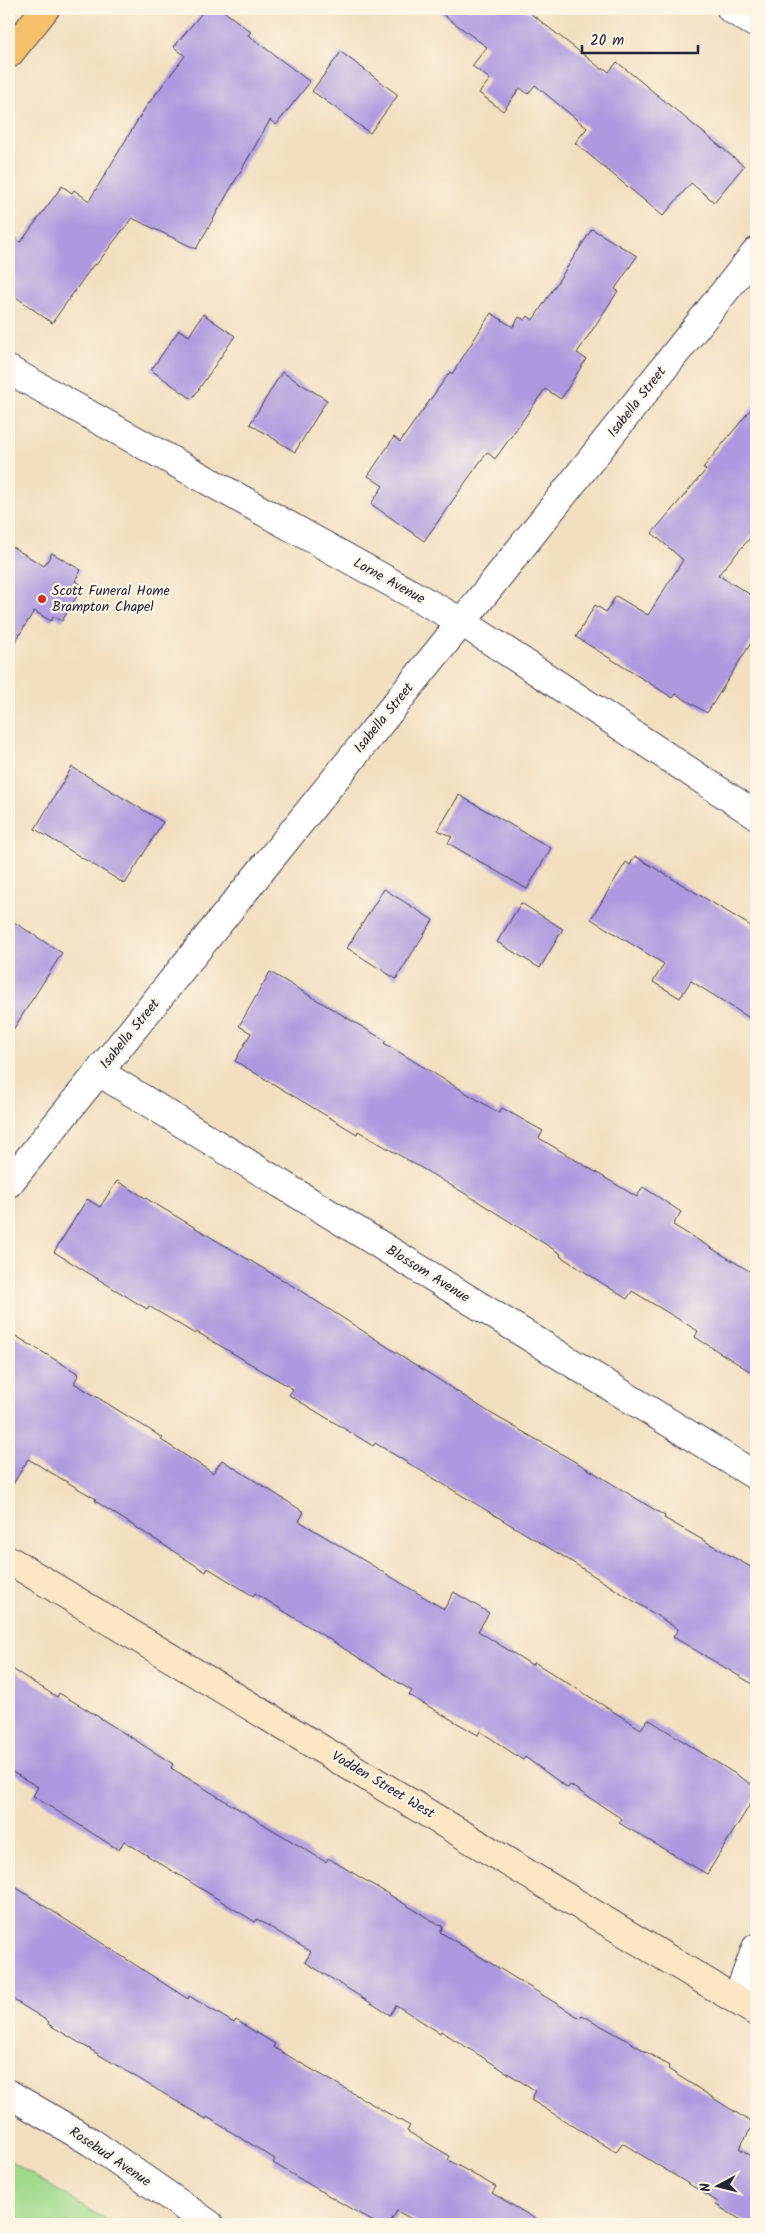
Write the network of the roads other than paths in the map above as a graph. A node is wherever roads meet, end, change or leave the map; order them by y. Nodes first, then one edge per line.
1 (45, 9) edge
2 (731, 9) edge
3 (756, 24) edge
4 (9, 54) edge
5 (756, 252) edge
6 (9, 370) edge
7 (462, 622) junction
8 (756, 815) edge
9 (99, 1072) junction
10 (9, 1183) edge
11 (756, 1476) edge
12 (9, 1560) edge
13 (756, 1948) edge
14 (747, 2006) edge
15 (9, 2094) edge
16 (209, 2224) edge

1 - 4 main road
2 - 3 street
5 - 7 street, Isabella Street
6 - 7 street, Lorne Avenue
7 - 8 street, Lorne Avenue
7 - 9 street, Isabella Street
9 - 10 street, Isabella Street
9 - 11 street, Blossom Avenue
12 - 14 street, Vodden Street West
13 - 14 street
15 - 16 street, Rosebud Avenue

